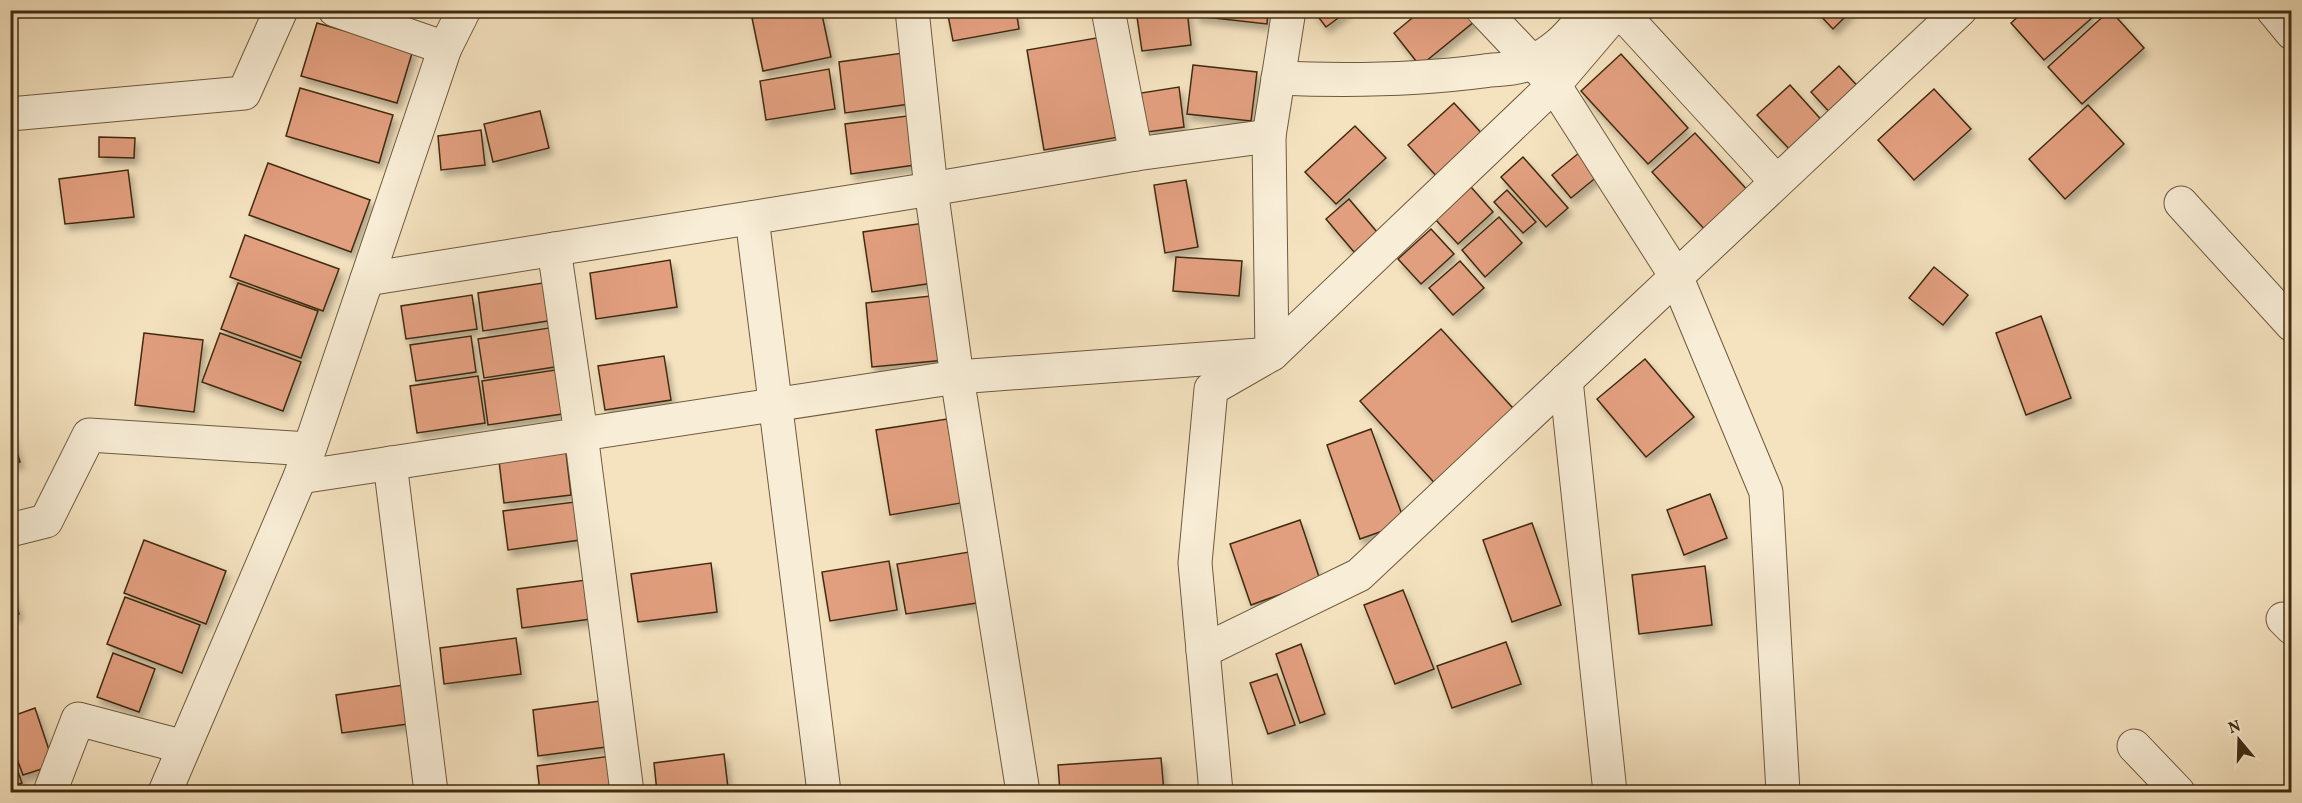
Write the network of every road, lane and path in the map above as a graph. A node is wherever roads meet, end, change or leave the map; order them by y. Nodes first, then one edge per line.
1 (281, 10) edge
2 (335, 10) edge
3 (464, 10) edge
4 (912, 10) edge
5 (1108, 10) edge
6 (1289, 10) edge
7 (1483, 10) edge
8 (1590, 10) edge
9 (1619, 10) edge
10 (1960, 10) edge
11 (2273, 10) edge
12 (2292, 33) edge
13 (446, 48) junction
14 (1531, 61) junction
15 (1278, 78) junction
16 (1554, 85) junction
17 (10, 114) edge
18 (1269, 136) junction
19 (1136, 154) junction
20 (1776, 181) junction
21 (932, 189) junction
22 (2181, 203) dead end
23 (752, 218) junction
24 (554, 249) junction
25 (1676, 276) junction
26 (367, 279) junction
27 (2292, 325) edge
28 (1272, 354) junction
29 (957, 377) junction
30 (1566, 380) junction
31 (774, 405) junction
32 (581, 434) junction
33 (304, 463) junction
34 (390, 463) junction
35 (10, 530) edge
36 (1203, 651) junction
37 (2134, 746) dead end
38 (184, 747) junction
39 (50, 792) edge
40 (165, 792) edge
41 (431, 792) edge
42 (627, 792) edge
43 (824, 792) edge
44 (1023, 792) edge
45 (1216, 792) edge
46 (1610, 792) edge
47 (1783, 792) edge
48 (2178, 792) edge

1 - 17 street
2 - 13 street
3 - 13 street
4 - 21 street
5 - 19 street
6 - 15 street
7 - 14 street
8 - 14 street
9 - 16 street
9 - 20 street
10 - 20 street
11 - 12 street
13 - 26 street
14 - 15 street
14 - 16 street
15 - 18 street
16 - 25 street
16 - 28 street
18 - 19 street
18 - 28 street
19 - 21 street
20 - 25 street
21 - 23 street
21 - 29 street
22 - 27 street
23 - 24 street
23 - 31 street
24 - 26 street
24 - 32 street
25 - 30 street
25 - 47 street
26 - 33 street
28 - 29 street
28 - 36 street
29 - 31 street
29 - 44 street
30 - 36 street
30 - 46 street
31 - 32 street
31 - 43 street
32 - 34 street
32 - 42 street
33 - 34 street
33 - 35 street
33 - 38 street
34 - 41 street
36 - 45 street
37 - 48 street
38 - 39 street
38 - 40 street

